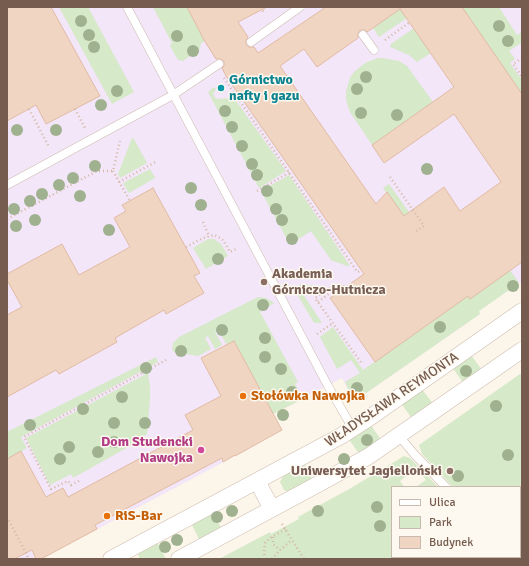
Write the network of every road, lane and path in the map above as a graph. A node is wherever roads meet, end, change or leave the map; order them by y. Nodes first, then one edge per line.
1 (126, 7) edge
2 (261, 7) edge
3 (300, 7) edge
4 (264, 13) dead end
5 (410, 22) dead end
6 (363, 35) dead end
7 (251, 42) dead end
8 (374, 50) joint
9 (522, 58) edge
10 (219, 64) dead end
11 (221, 74) dead end
12 (522, 77) edge
13 (173, 95) junction
14 (29, 109) dead end
15 (75, 109) dead end
16 (82, 122) dead end
17 (121, 139) dead end
18 (50, 148) dead end
19 (157, 160) dead end
20 (113, 171) junction
21 (290, 172) junction
22 (390, 178) dead end
23 (119, 182) junction
24 (7, 185) edge
25 (257, 191) dead end
26 (130, 201) dead end
27 (7, 219) edge
28 (203, 222) dead end
29 (415, 232) dead end
30 (209, 236) junction
31 (251, 241) junction
32 (186, 247) dead end
33 (361, 270) dead end
34 (330, 288) dead end
35 (345, 288) dead end
36 (318, 302) junction
37 (522, 311) edge
38 (333, 323) junction
39 (315, 335) dead end
40 (522, 350) edge
41 (166, 360) dead end
42 (362, 364) dead end
43 (353, 429) junction
44 (399, 436) junction
45 (79, 481) dead end
46 (257, 481) junction
47 (445, 486) edge
48 (276, 515) junction
49 (7, 517) edge
50 (286, 529) junction
51 (273, 537) junction
52 (292, 540) junction
53 (280, 550) junction
54 (29, 559) edge
55 (111, 559) edge
56 (179, 559) edge
57 (266, 559) edge
58 (272, 559) edge
59 (304, 559) edge

1 - 13 lane
2 - 4 path
3 - 7 lane
5 - 8 path
6 - 8 lane
9 - 12 path
10 - 13 lane
11 - 21 path
13 - 24 lane
13 - 31 lane
14 - 18 path
15 - 16 path
17 - 20 path
19 - 23 path
20 - 23 path
20 - 27 path
21 - 25 path
21 - 33 path
22 - 29 path
23 - 26 path
28 - 30 path
30 - 31 path
30 - 32 path
31 - 43 lane
34 - 36 path
35 - 36 path
36 - 38 path
37 - 43 street, WŁADYSŁAWA REYMONTA
38 - 39 path
38 - 42 path
40 - 44 street
41 - 45 path
43 - 46 street, WŁADYSŁAWA REYMONTA
44 - 47 lane
44 - 48 street
46 - 48 street
46 - 55 street, WŁADYSŁAWA REYMONTA
48 - 50 path
48 - 56 street
49 - 54 path
50 - 51 path
50 - 52 path
51 - 53 path
51 - 57 path
52 - 53 path
52 - 59 path
53 - 58 path

